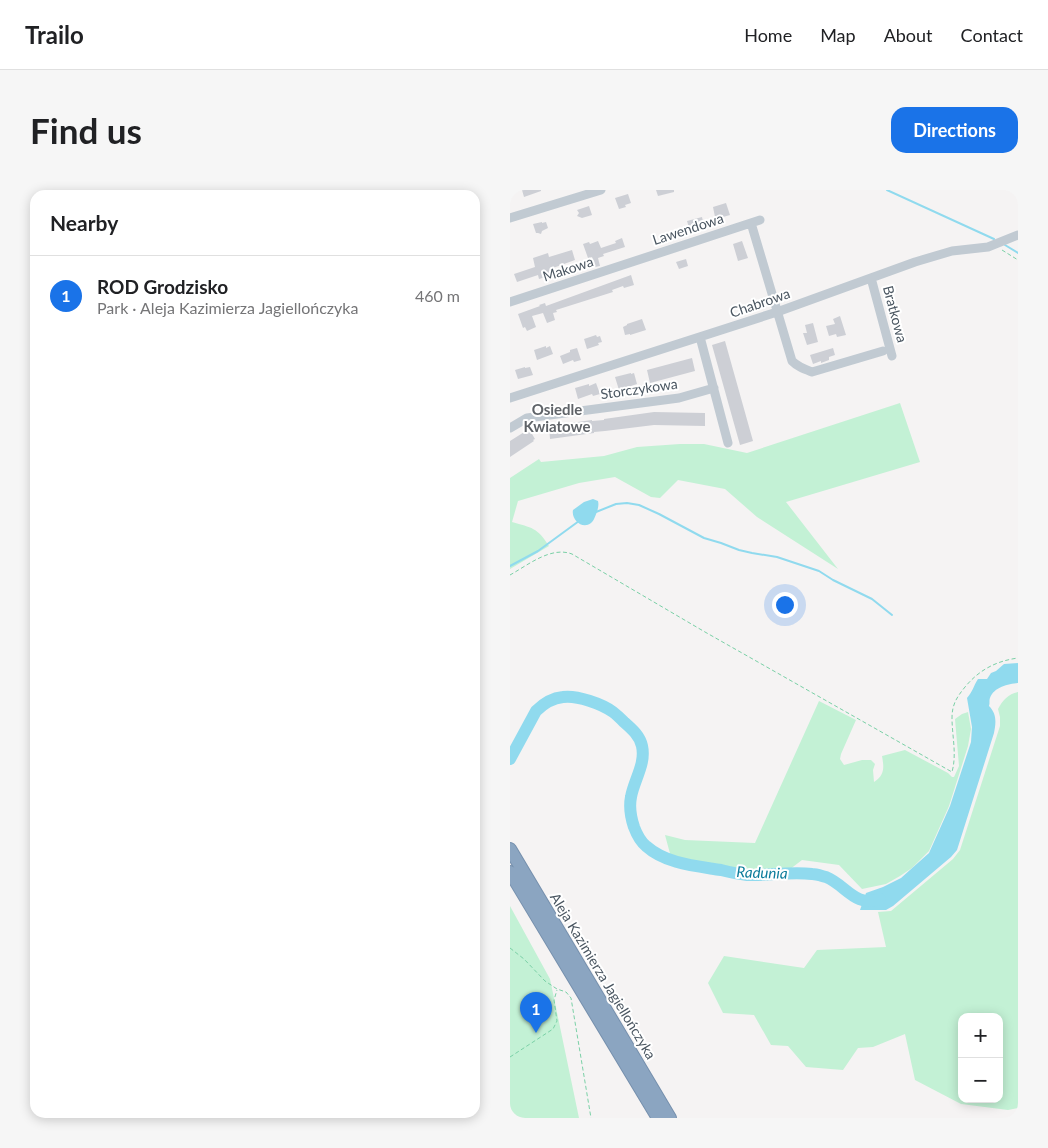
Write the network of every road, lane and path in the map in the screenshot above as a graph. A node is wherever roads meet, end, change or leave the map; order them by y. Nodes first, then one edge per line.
1 (600, 190) edge
2 (510, 218) edge
3 (1018, 234) edge
4 (996, 244) junction
5 (1018, 260) edge
6 (634, 262) joint
7 (871, 278) junction
8 (510, 302) edge
9 (777, 312) junction
10 (700, 337) junction
11 (883, 351) dead end
12 (892, 356) dead end
13 (714, 388) junction
14 (510, 398) edge
15 (510, 428) edge
16 (728, 443) dead end
17 (510, 575) edge
18 (1018, 658) edge
19 (510, 850) edge
20 (510, 872) edge
21 (510, 948) edge
22 (557, 989) junction
23 (510, 1057) edge
24 (591, 1118) edge
25 (658, 1118) edge
26 (670, 1118) edge

1 - 2 street
3 - 4 street, Chabrowa
4 - 5 path
4 - 7 street, Chabrowa
6 - 8 street, Makowa
6 - 9 street, Lawendowa
7 - 9 street, Chabrowa
7 - 12 street, Bratkowa
9 - 10 street, Chabrowa
9 - 11 street, Lawendowa
10 - 13 street
10 - 14 street, Chabrowa
13 - 15 street, Storczykowa
13 - 16 street
17 - 18 path
19 - 26 highway, Aleja Kazimierza Jagiellończyka
20 - 25 highway, Aleja Kazimierza Jagiellończyka
21 - 22 path
22 - 23 path
22 - 24 path

